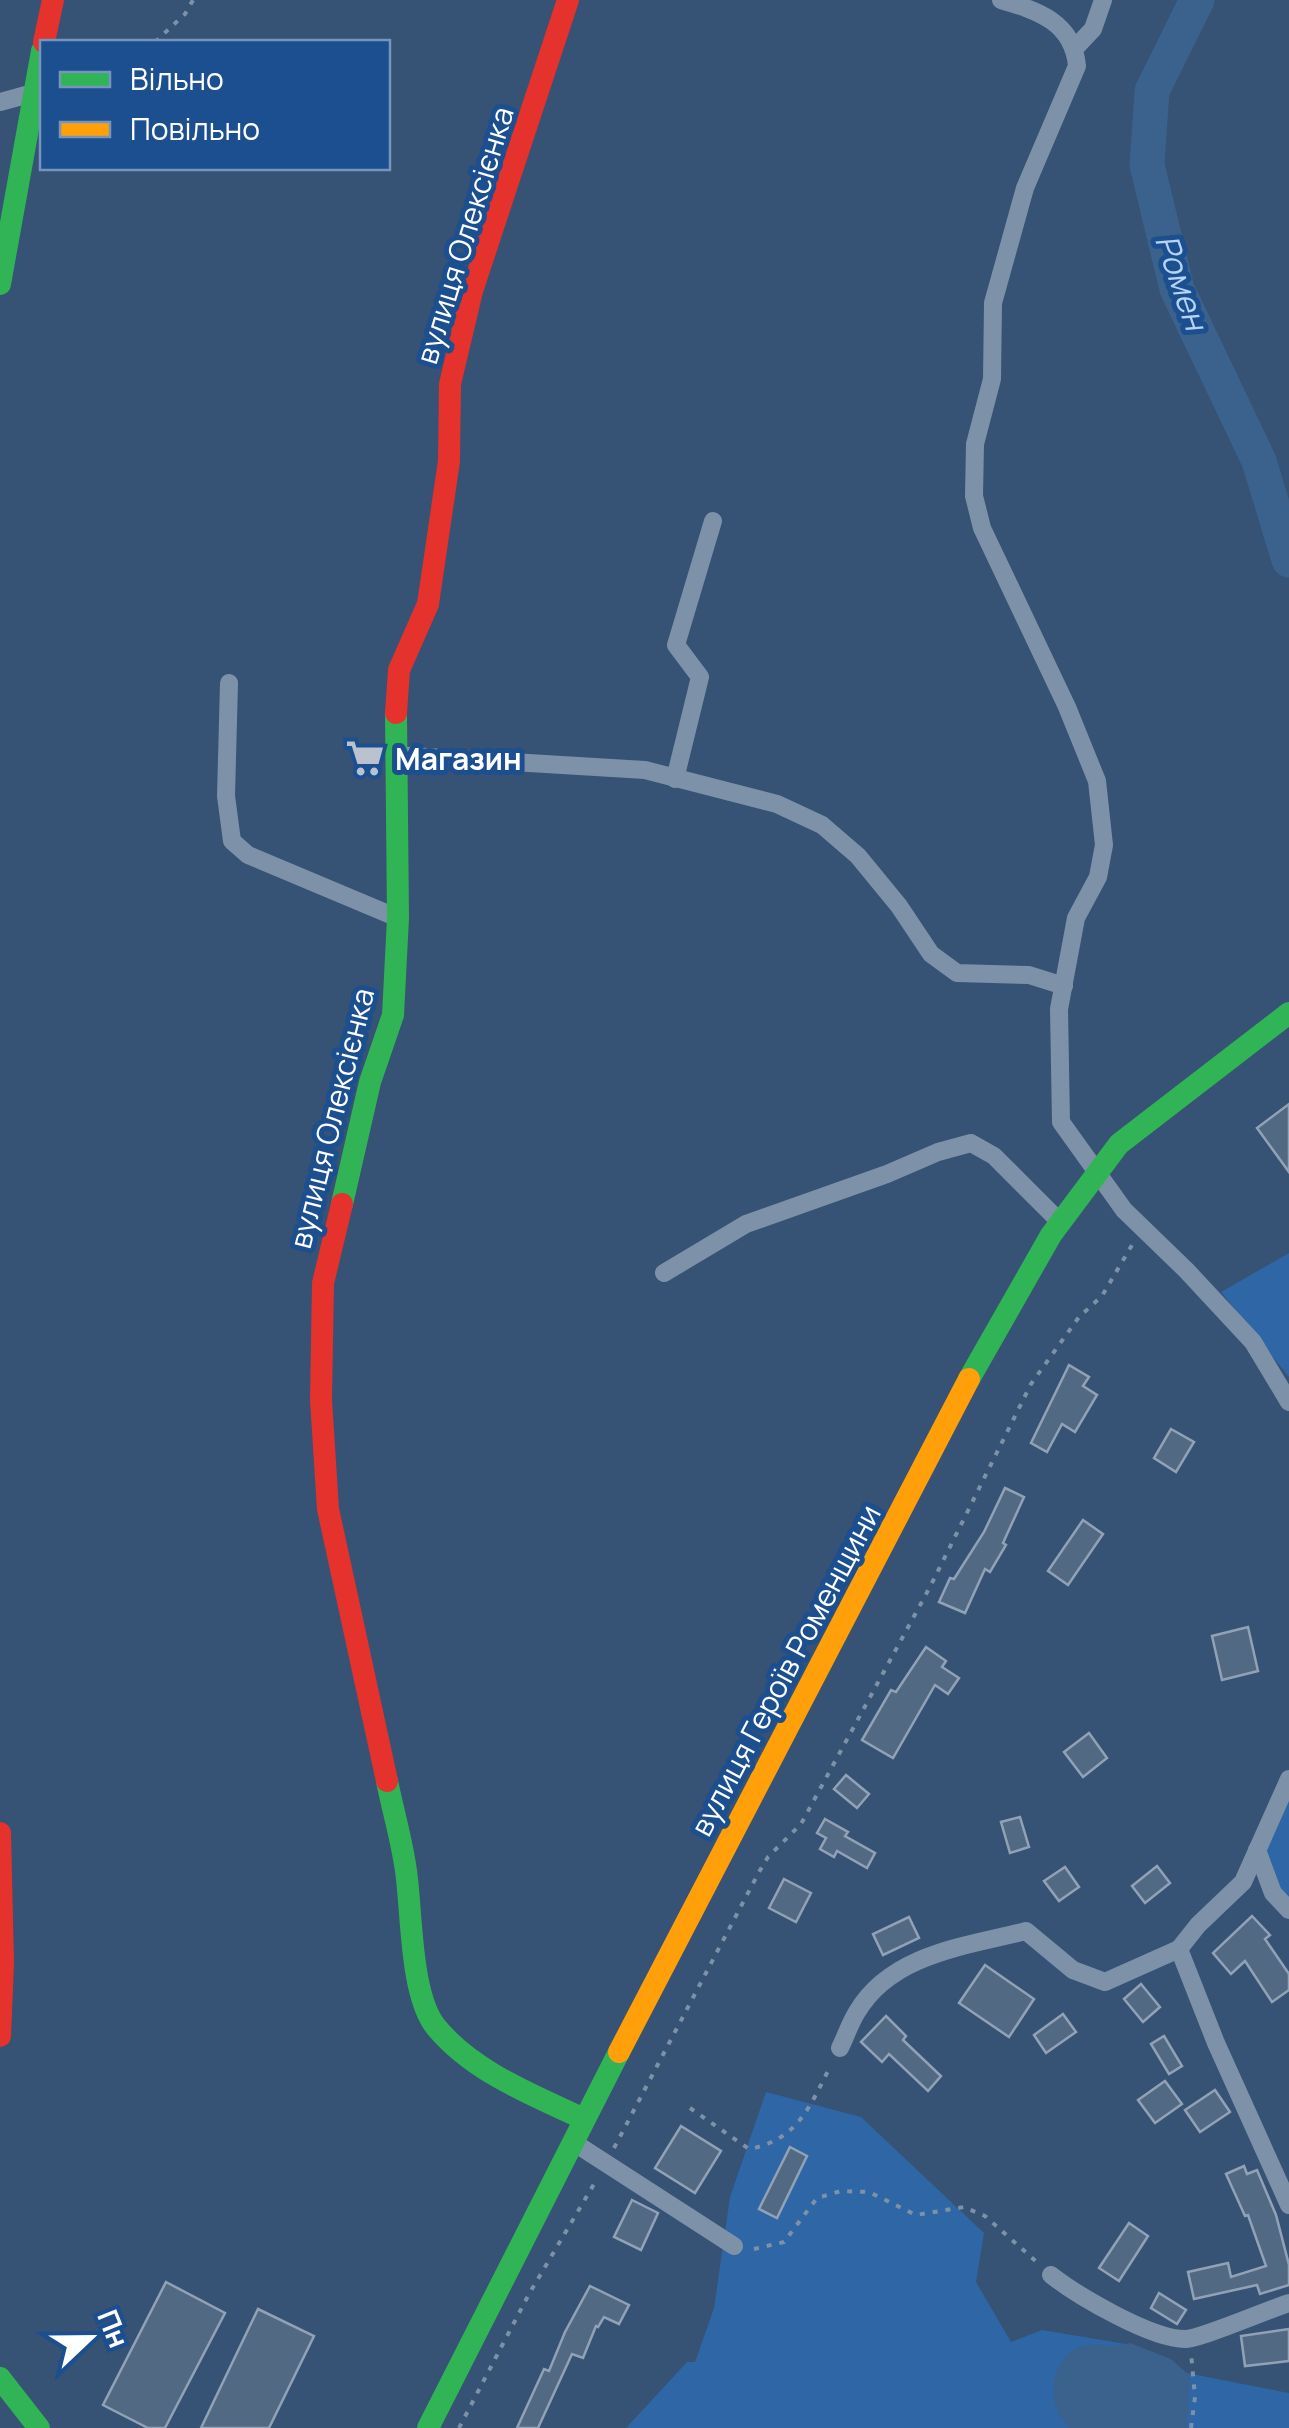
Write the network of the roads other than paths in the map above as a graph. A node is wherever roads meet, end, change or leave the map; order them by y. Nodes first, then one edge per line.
1 (53, 0) edge
2 (568, 0) edge
3 (1001, 0) edge
4 (1103, 0) edge
5 (44, 40) edge
6 (1075, 48) junction
7 (40, 61) edge
8 (34, 93) junction
9 (0, 102) edge
10 (0, 284) edge
11 (713, 520) dead end
12 (230, 683) dead end
13 (395, 755) junction
14 (676, 779) junction
15 (398, 918) junction
16 (1064, 986) junction
17 (1289, 1012) edge
18 (1096, 1174) junction
19 (1060, 1222) junction
20 (664, 1273) dead end
21 (1289, 1402) edge
22 (1289, 1780) edge
23 (0, 1834) edge
24 (1257, 1850) junction
25 (1289, 1910) edge
26 (1179, 1949) junction
27 (0, 2036) edge
28 (840, 2048) road end
29 (584, 2119) junction
30 (573, 2142) junction
31 (1289, 2205) edge
32 (734, 2246) road end
33 (1050, 2275) road end
34 (1289, 2303) edge
35 (0, 2378) edge
36 (39, 2428) edge
37 (428, 2428) edge

1 - 5 street
2 - 13 street, вулиця Олексієнка
3 - 6 street
4 - 6 street
6 - 16 street
7 - 8 street
8 - 9 street
8 - 10 street
11 - 14 street
12 - 15 street
13 - 14 street
13 - 15 street, вулиця Олексієнка
14 - 16 street
15 - 29 street, вулиця Олексієнка
16 - 18 street
17 - 18 street, вулиця Героїв Роменщини
18 - 19 street, вулиця Героїв Роменщини
18 - 21 street
19 - 20 street
19 - 29 street, вулиця Героїв Роменщини
22 - 24 street
23 - 27 street
24 - 25 street
24 - 26 street
26 - 28 street
26 - 31 street
29 - 30 street, вулиця Героїв Роменщини
30 - 32 street
30 - 37 street, вулиця Героїв Роменщини
33 - 34 street
35 - 36 street

